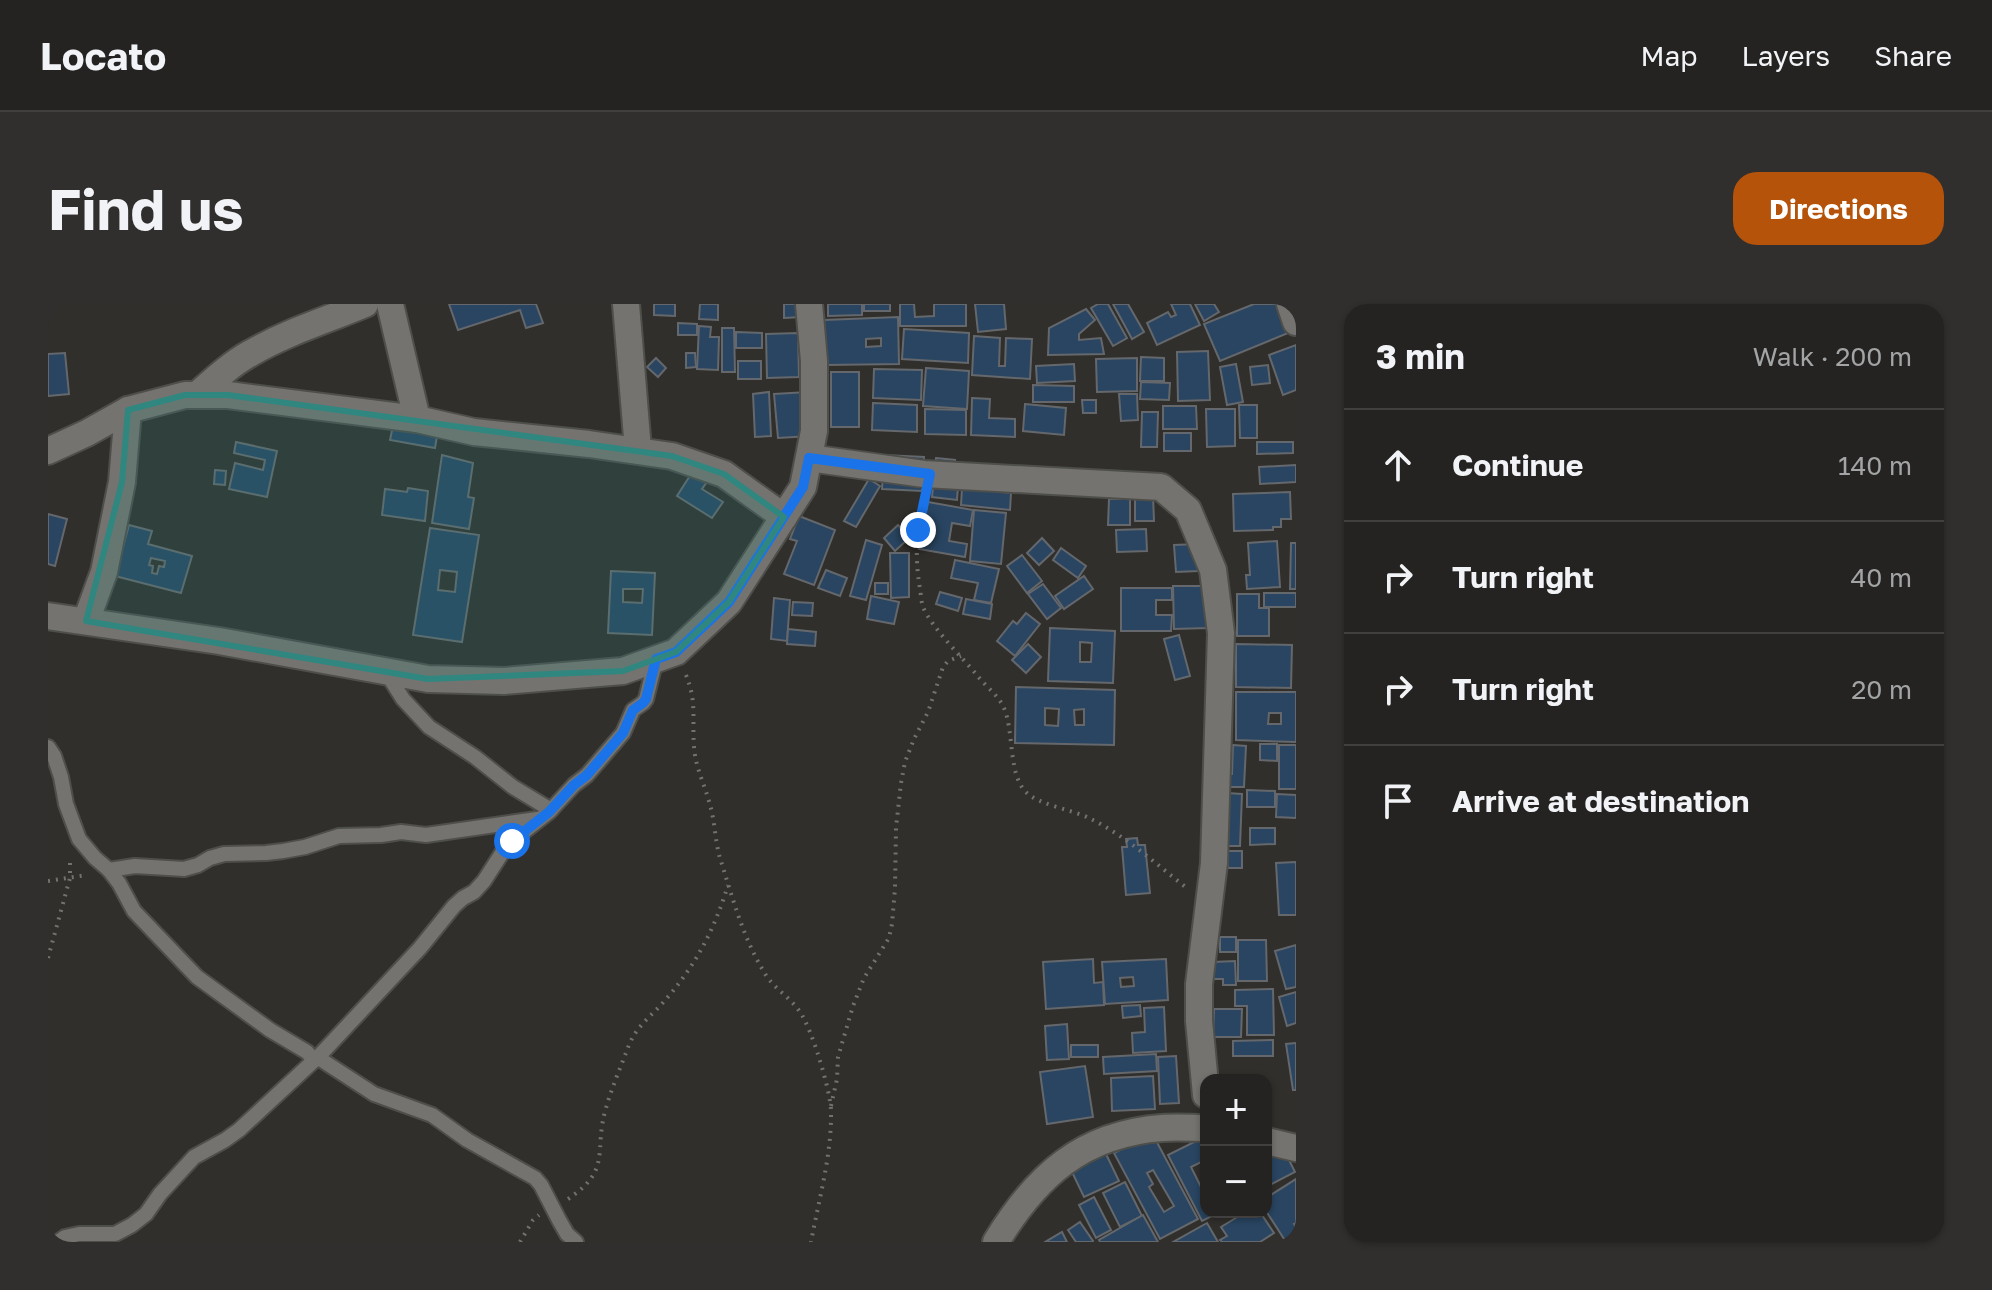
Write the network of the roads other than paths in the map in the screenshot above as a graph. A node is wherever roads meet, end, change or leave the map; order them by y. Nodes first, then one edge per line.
1 (365, 304) edge
2 (390, 304) edge
3 (626, 304) edge
4 (809, 304) edge
5 (1290, 304) edge
6 (1296, 322) edge
7 (197, 395) junction
8 (128, 410) junction
9 (417, 419) junction
10 (48, 434) edge
11 (74, 439) junction
12 (638, 450) junction
13 (48, 451) edge
14 (809, 458) junction
15 (784, 517) junction
16 (48, 616) edge
17 (86, 621) junction
18 (666, 655) junction
19 (386, 672) junction
20 (48, 747) edge
21 (546, 814) junction
22 (109, 870) junction
23 (316, 1059) junction
24 (1204, 1074) edge
25 (1200, 1128) edge
26 (1272, 1142) edge
27 (1296, 1148) edge
28 (58, 1242) edge
29 (576, 1242) edge
30 (996, 1242) edge

1 - 7 street
2 - 9 street
3 - 12 street
4 - 14 street
5 - 6 street
7 - 8 street
7 - 9 street
8 - 11 street
8 - 17 street
9 - 12 street
10 - 11 street
11 - 13 street
12 - 15 street
14 - 15 street
14 - 24 street
15 - 18 street
16 - 17 street
17 - 19 street
18 - 19 street
18 - 21 lane
19 - 21 lane
20 - 22 lane
21 - 22 lane
21 - 23 lane
22 - 23 lane
23 - 28 lane
23 - 29 lane
25 - 30 street
26 - 27 street

